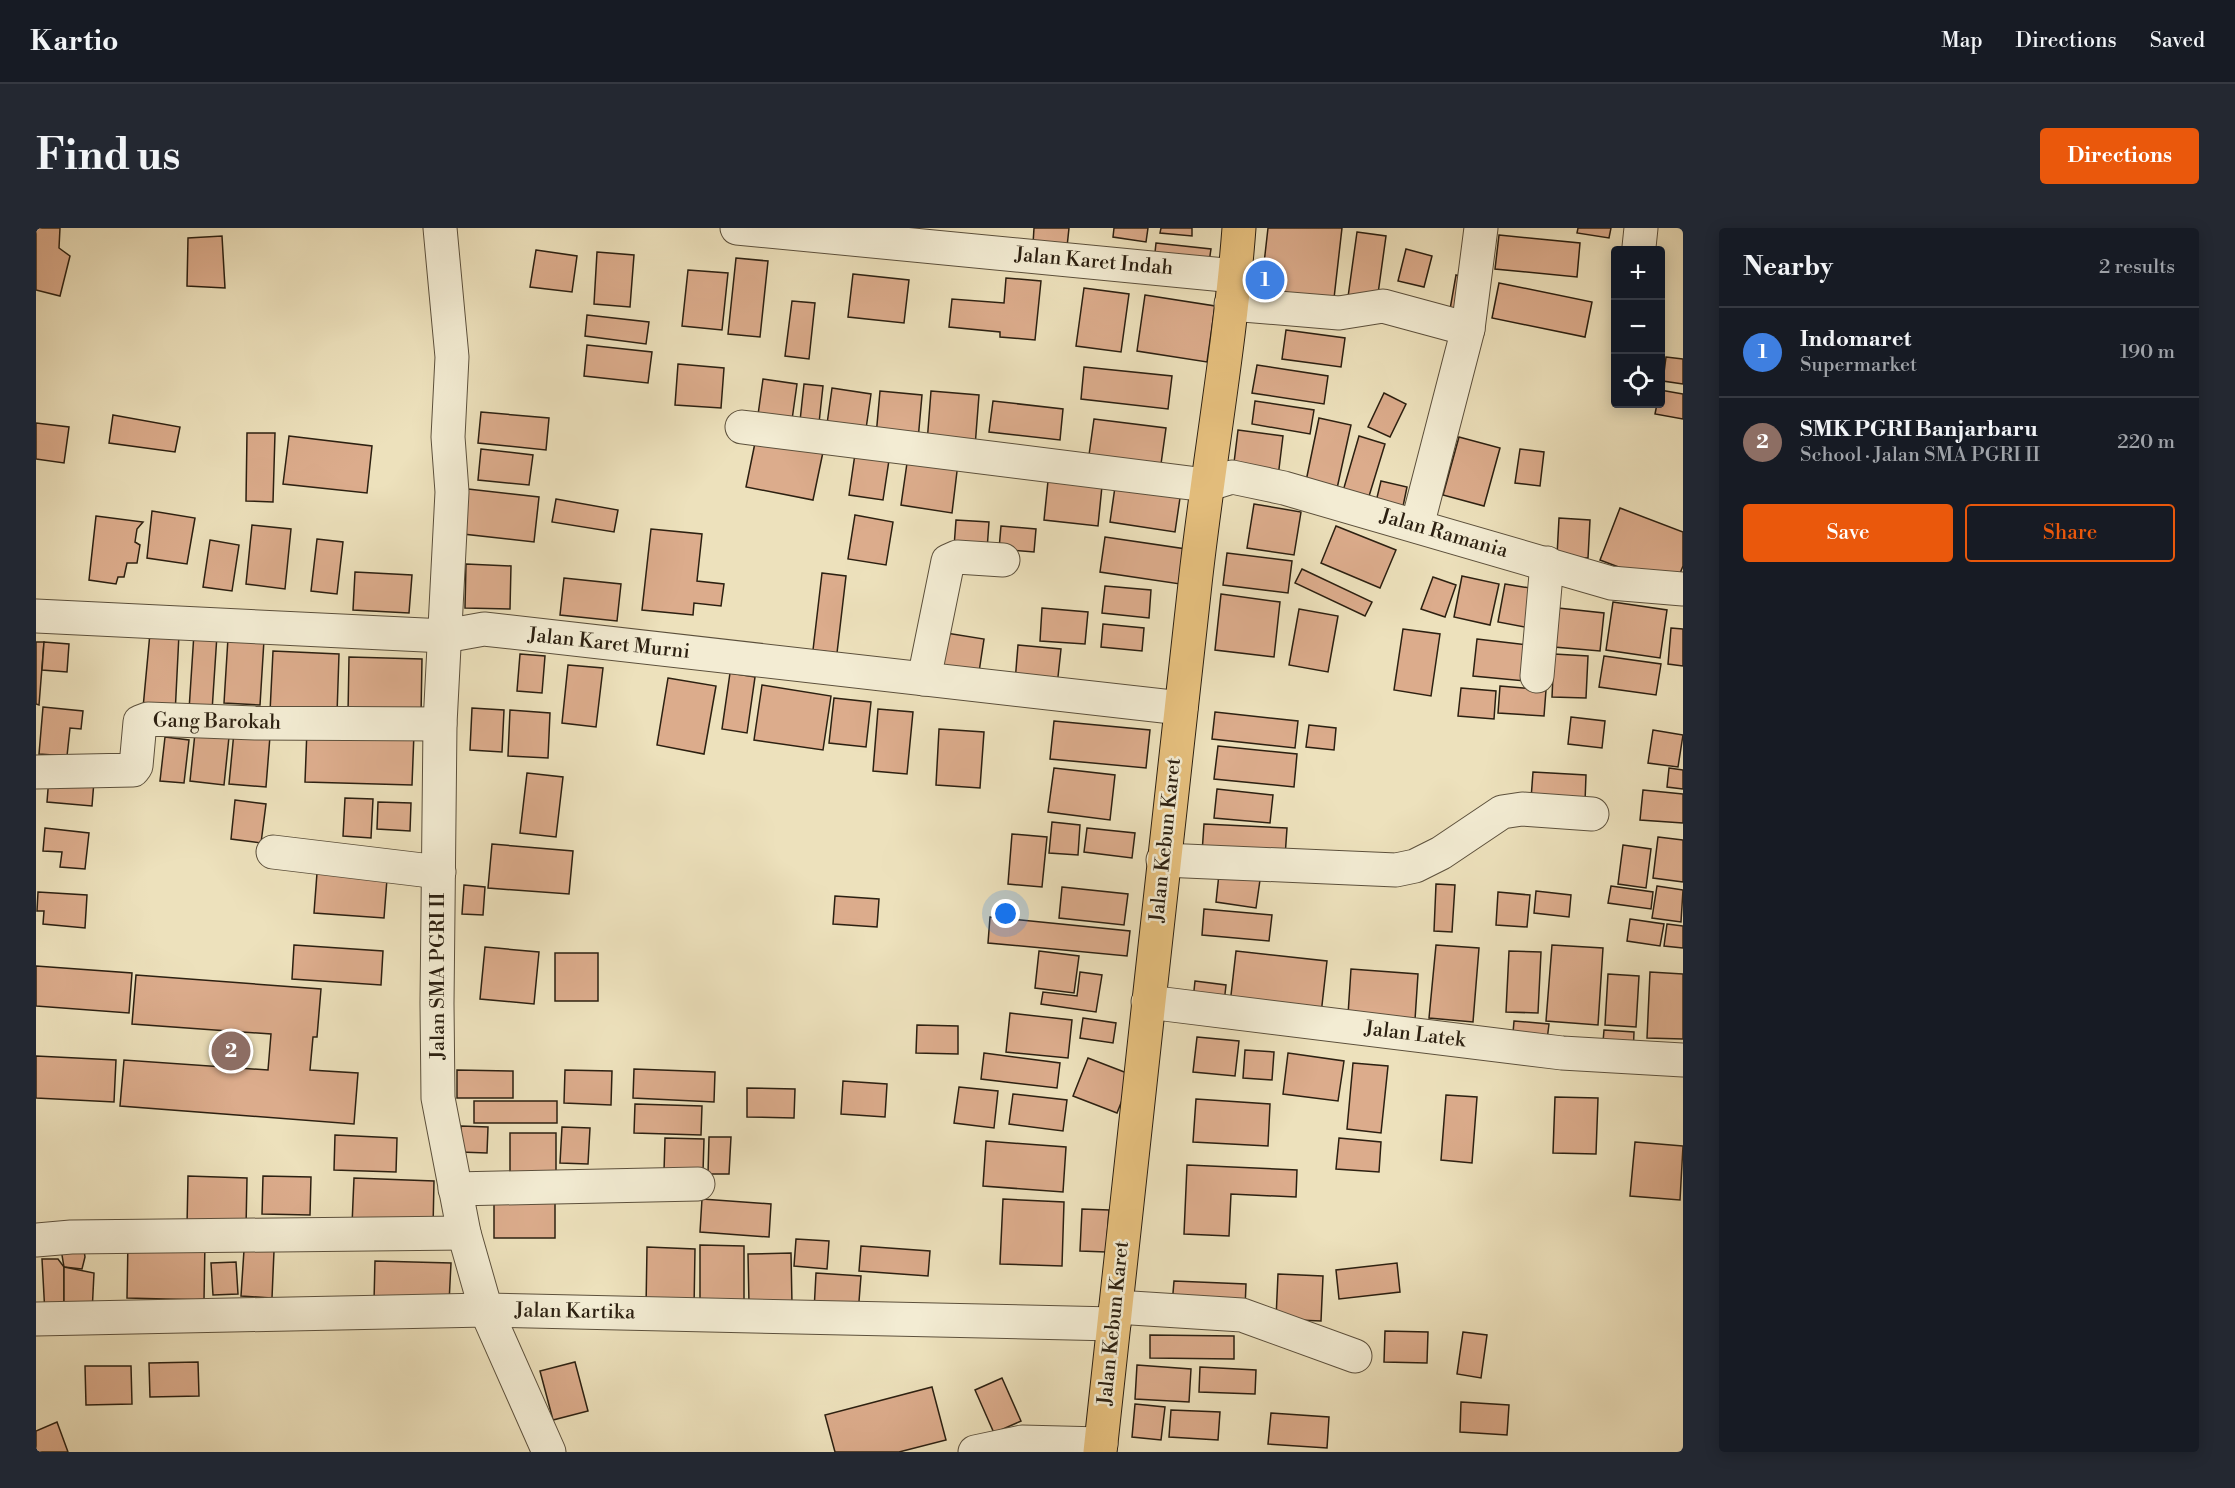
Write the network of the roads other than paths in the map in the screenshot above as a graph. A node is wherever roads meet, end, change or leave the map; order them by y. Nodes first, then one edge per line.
1 (440, 228) edge
2 (737, 228) edge
3 (1239, 228) edge
4 (1481, 228) edge
5 (1233, 290) junction
6 (1468, 329) junction
7 (742, 427) dead end
8 (1206, 485) junction
9 (1417, 526) junction
10 (1003, 560) dead end
11 (1547, 563) junction
12 (1683, 589) edge
13 (36, 616) edge
14 (444, 636) junction
15 (1537, 676) dead end
16 (924, 679) junction
17 (1181, 708) junction
18 (440, 724) junction
19 (36, 772) edge
20 (1592, 813) dead end
21 (273, 852) dead end
22 (1163, 860) junction
23 (439, 872) junction
24 (1148, 1002) junction
25 (1683, 1060) edge
26 (698, 1184) dead end
27 (455, 1189) junction
28 (464, 1233) junction
29 (36, 1240) edge
30 (486, 1310) junction
31 (1115, 1315) junction
32 (36, 1319) edge
33 (1355, 1356) dead end
34 (1100, 1448) edge
35 (549, 1452) edge
36 (975, 1452) edge

1 - 14 street, Jalan SMA PGRI II
2 - 5 street, Jalan Karet Indah
3 - 5 main road, Jalan Kebun Karet
4 - 6 street
5 - 6 street, Jalan Karet Indah
5 - 8 main road, Jalan Kebun Karet
6 - 9 street
7 - 8 street
8 - 9 street, Jalan Ramania
8 - 17 main road, Jalan Kebun Karet
9 - 11 street, Jalan Ramania
10 - 16 street
11 - 12 street, Jalan Ramania
11 - 15 street
13 - 14 street, Jalan Karet Murni
14 - 16 street, Jalan Karet Murni
14 - 18 street, Jalan SMA PGRI II
16 - 17 street, Jalan Karet Murni
17 - 22 main road, Jalan Kebun Karet
18 - 19 street, Gang Barokah
18 - 23 street, Jalan SMA PGRI II
20 - 22 street
21 - 23 street
22 - 24 main road, Jalan Kebun Karet
23 - 27 street, Jalan SMA PGRI II
24 - 25 street, Jalan Latek
24 - 31 main road, Jalan Kebun Karet
26 - 27 street
27 - 28 street, Jalan SMA PGRI II
28 - 29 street
28 - 30 street, Jalan SMA PGRI II
30 - 31 street, Jalan Kartika
30 - 32 street, Jalan Kartika
30 - 35 street, Jalan SMA PGRI II
31 - 33 street, Jalan Kartika
31 - 34 main road, Jalan Kebun Karet
34 - 36 street

